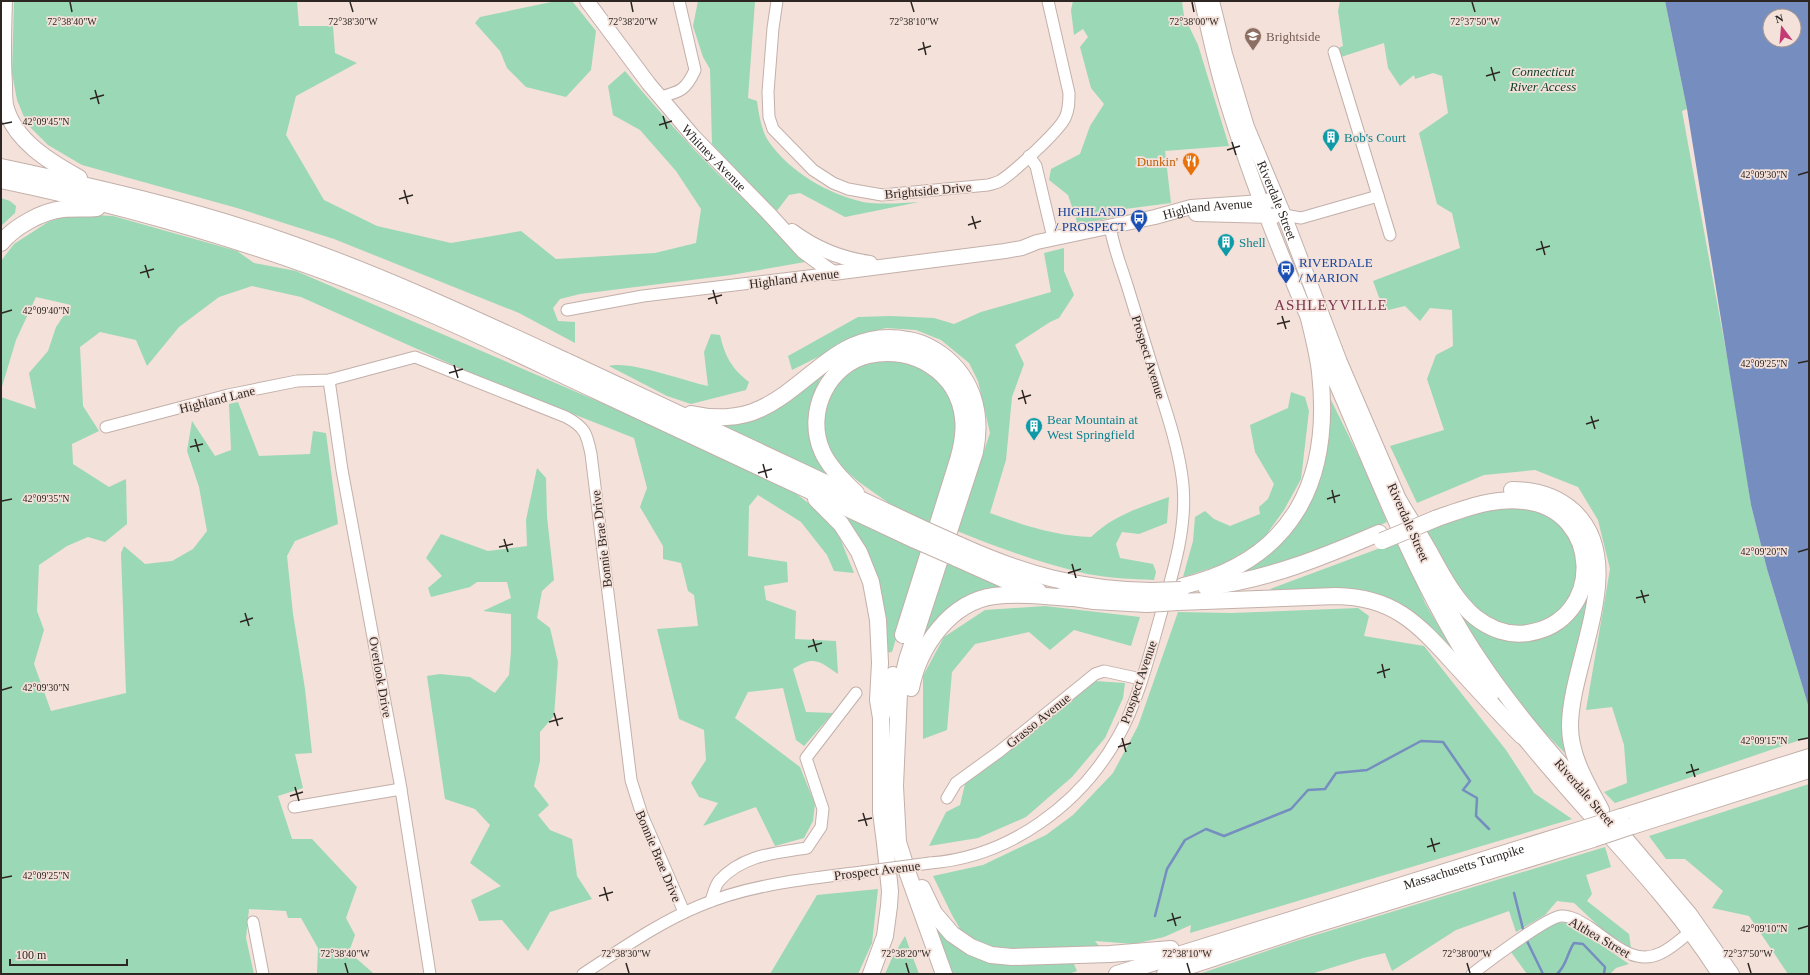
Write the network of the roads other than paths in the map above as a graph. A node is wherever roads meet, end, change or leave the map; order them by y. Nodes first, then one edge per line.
1 (4, 1) edge
2 (587, 1) edge
3 (679, 1) edge
4 (777, 1) edge
5 (1048, 1) edge
6 (1202, 1) edge
7 (1212, 1) edge
8 (1334, 52) dead end
9 (660, 97) junction
10 (1029, 156) junction
11 (1, 167) edge
12 (1, 180) edge
13 (96, 187) junction
14 (1378, 196) junction
15 (1276, 198) junction
16 (1262, 202) junction
17 (118, 208) junction
18 (1284, 215) junction
19 (771, 216) junction
20 (1267, 216) junction
21 (1111, 230) junction
22 (1390, 235) dead end
23 (1053, 238) junction
24 (1, 243) edge
25 (1022, 248) junction
26 (830, 254) junction
27 (890, 266) junction
28 (824, 271) junction
29 (567, 310) dead end
30 (1309, 318) junction
31 (329, 380) junction
32 (670, 410) junction
33 (106, 427) dead end
34 (800, 487) junction
35 (862, 500) junction
36 (1399, 500) junction
37 (1434, 515) junction
38 (917, 533) junction
39 (1381, 537) junction
40 (957, 552) junction
41 (1181, 593) junction
42 (1153, 595) junction
43 (1071, 598) junction
44 (1201, 601) junction
45 (1141, 679) junction
46 (856, 693) dead end
47 (898, 716) junction
48 (881, 718) junction
49 (1522, 736) junction
50 (1809, 757) edge
51 (1809, 770) edge
52 (1749, 782) junction
53 (401, 789) junction
54 (947, 798) dead end
55 (294, 807) dead end
56 (1601, 810) junction
57 (1589, 833) junction
58 (892, 843) junction
59 (711, 901) junction
60 (684, 912) junction
61 (254, 922) dead end
62 (1690, 932) junction
63 (1205, 946) junction
64 (262, 974) edge
65 (430, 974) edge
66 (583, 974) edge
67 (870, 974) edge
68 (935, 974) edge
69 (944, 974) edge
70 (1117, 974) edge
71 (1166, 974) edge
72 (1472, 974) edge
73 (1719, 974) edge
74 (1732, 974) edge

1 - 13 highway
2 - 9 main road, Whitney Avenue
3 - 9 street
4 - 10 street, Brightside Drive
5 - 10 street, Brightside Drive
6 - 16 main road, Riverdale Street
7 - 15 main road, Riverdale Street
8 - 14 street
9 - 19 main road, Whitney Avenue
10 - 23 street
11 - 13 highway
12 - 17 highway
13 - 32 highway
14 - 18 street
14 - 22 street
15 - 16 main road, Highland Avenue
15 - 18 main road, Riverdale Street
16 - 20 main road, Riverdale Street
16 - 21 main road, Highland Avenue
17 - 24 highway
17 - 34 highway
18 - 20 main road, Highland Avenue
18 - 36 main road, Riverdale Street
19 - 26 main road, Whitney Avenue
19 - 28 main road, Whitney Avenue
20 - 21 main road, Highland Avenue
20 - 30 main road, Riverdale Street
21 - 23 main road, Highland Avenue
21 - 25 main road, Highland Avenue
21 - 45 street, Prospect Avenue
23 - 25 main road, Highland Avenue
25 - 27 main road, Highland Avenue
26 - 27 main road, Whitney Avenue
26 - 28 main road
27 - 28 main road, Highland Avenue
28 - 29 street, Highland Avenue
30 - 41 highway
30 - 49 main road, Riverdale Street
31 - 33 street, Highland Lane
31 - 53 street, Overlook Drive
31 - 60 street, Bonnie Brae Drive
32 - 35 highway
32 - 47 highway
34 - 38 highway
34 - 48 highway
35 - 38 highway
35 - 48 highway
36 - 37 highway
36 - 56 main road, Riverdale Street
37 - 39 highway
37 - 56 highway
38 - 40 highway, bridge
39 - 41 highway
39 - 44 highway
40 - 42 highway
40 - 43 highway
41 - 42 highway, bridge
41 - 44 highway
42 - 43 highway
43 - 47 highway
44 - 49 highway
45 - 54 street, Grasso Avenue
45 - 59 street, Prospect Avenue, bridge
46 - 59 street
47 - 58 highway
48 - 58 highway
49 - 62 main road, Riverdale Street
50 - 52 highway, Massachusetts Turnpike
51 - 52 highway, Massachusetts Turnpike
52 - 57 highway, Massachusetts Turnpike, bridge
53 - 55 street
53 - 65 street, Overlook Drive
56 - 74 main road, Riverdale Street
57 - 63 highway, Massachusetts Turnpike
57 - 71 highway, Massachusetts Turnpike
58 - 63 highway
58 - 67 highway
58 - 68 highway
58 - 69 highway
59 - 60 street, Prospect Avenue
60 - 66 street, Prospect Avenue
61 - 64 street
62 - 72 street, Althea Street
62 - 73 main road, Riverdale Street
63 - 70 highway, Massachusetts Turnpike

